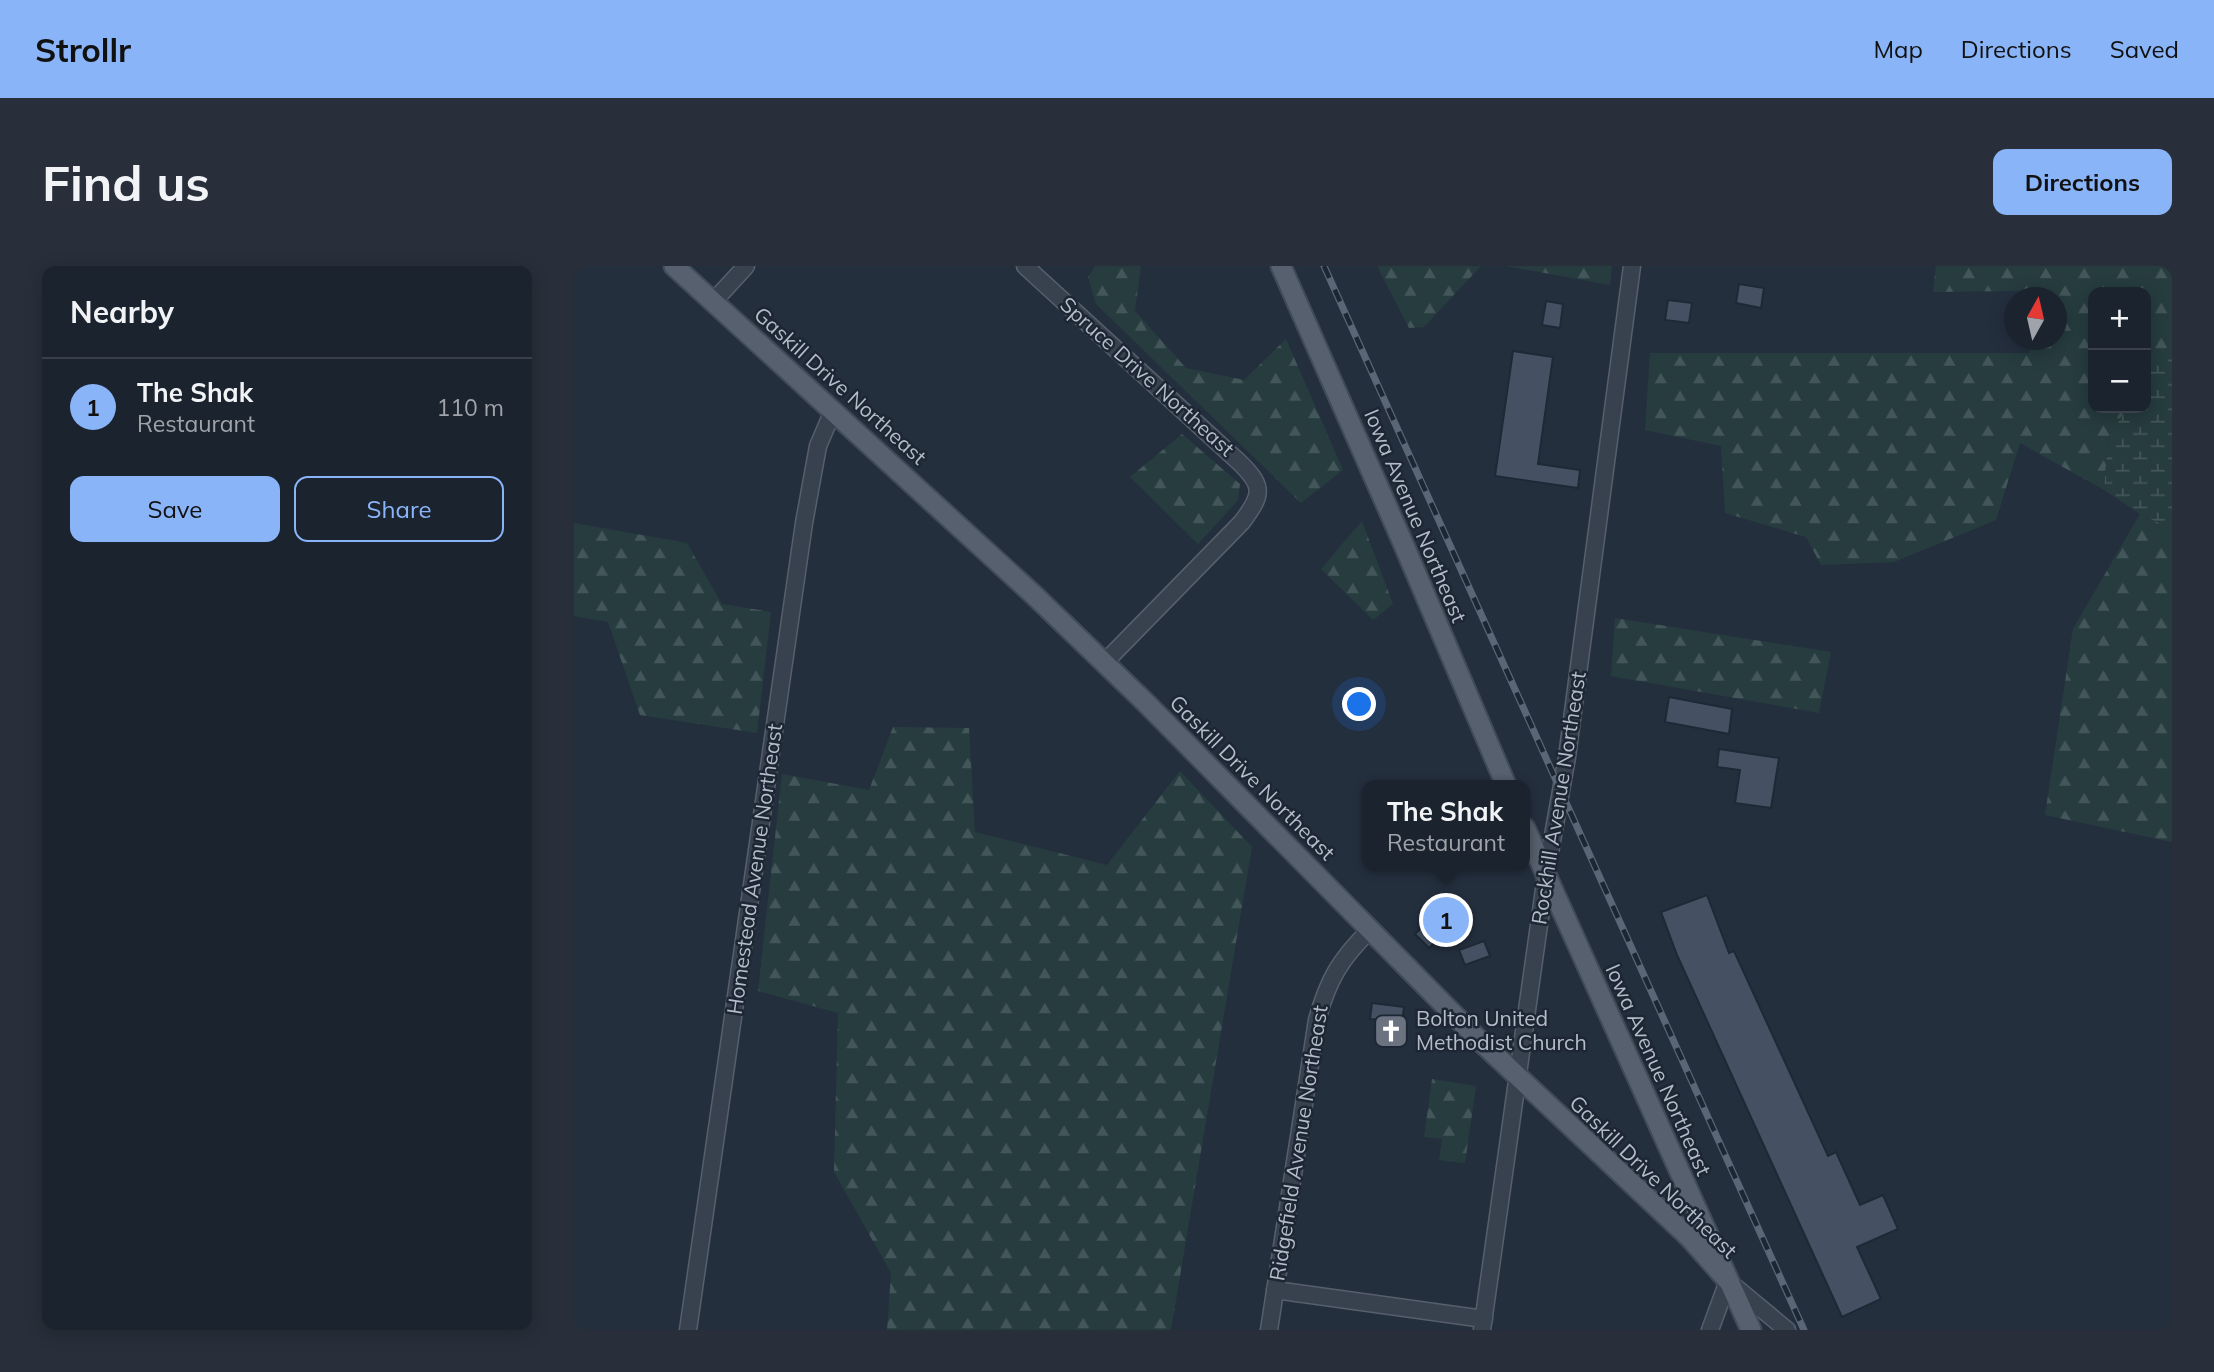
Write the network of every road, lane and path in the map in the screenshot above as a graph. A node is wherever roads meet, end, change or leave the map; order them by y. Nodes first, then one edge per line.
1 (674, 266) edge
2 (746, 266) edge
3 (1025, 266) edge
4 (1280, 266) edge
5 (1632, 266) edge
6 (713, 302) junction
7 (833, 411) junction
8 (1104, 663) junction
9 (1504, 780) edge
10 (1530, 839) edge
11 (1546, 875) junction
12 (1370, 929) junction
13 (1517, 1077) junction
14 (1728, 1281) junction
15 (1275, 1290) junction
16 (1483, 1324) edge
17 (688, 1330) edge
18 (1269, 1330) edge
19 (1710, 1330) edge
20 (1751, 1330) edge
21 (1787, 1330) edge

1 - 6 main road, Gaskill Drive Northeast
2 - 6 street
3 - 8 street, Spruce Drive Northeast
4 - 9 main road, Iowa Avenue Northeast
5 - 11 street, Rockhill Avenue Northeast
6 - 7 main road, Gaskill Drive Northeast
7 - 8 main road, Gaskill Drive Northeast
7 - 17 street, Homestead Avenue Northeast
8 - 12 main road, Gaskill Drive Northeast
10 - 11 main road, Iowa Avenue Northeast
11 - 13 street, Rockhill Avenue Northeast
11 - 14 main road, Iowa Avenue Northeast
12 - 13 main road, Gaskill Drive Northeast
12 - 15 street, Ridgefield Avenue Northeast
13 - 14 main road, Gaskill Drive Northeast
13 - 16 street, Rockhill Avenue Northeast
14 - 19 street
14 - 20 main road, Iowa Avenue Northeast
14 - 21 street, Gaskill Drive Northeast
15 - 16 street
15 - 18 street, Ridgefield Avenue Northeast

